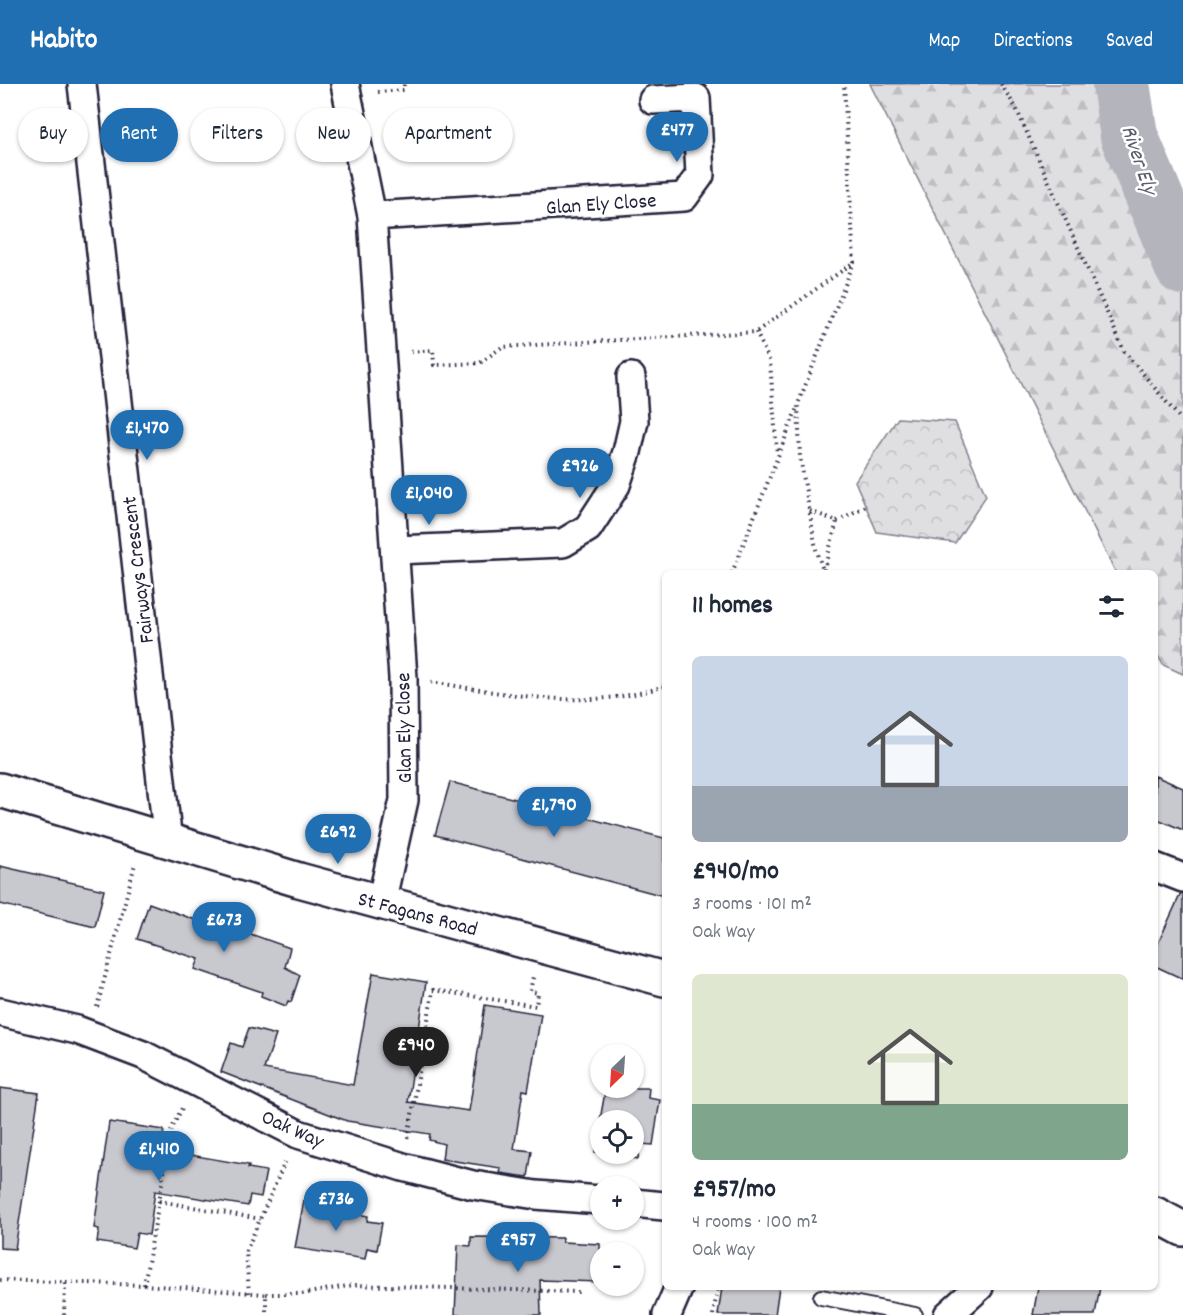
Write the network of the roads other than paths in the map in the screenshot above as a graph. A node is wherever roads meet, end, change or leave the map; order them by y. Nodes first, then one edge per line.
1 (82, 84) edge
2 (345, 84) edge
3 (653, 100) dead end
4 (372, 216) junction
5 (631, 377) dead end
6 (396, 550) junction
7 (0, 790) edge
8 (156, 838) junction
9 (1158, 868) edge
10 (1183, 878) edge
11 (381, 903) junction
12 (662, 978) edge
13 (0, 1012) edge
14 (590, 1199) edge
15 (644, 1204) edge
16 (662, 1206) edge
17 (1158, 1216) edge
18 (1183, 1229) edge
19 (678, 1290) edge
20 (976, 1290) edge
21 (821, 1298) dead end
22 (667, 1315) edge
23 (915, 1315) edge
24 (948, 1315) edge

1 - 8 street, Fairways Crescent
2 - 4 street, Glan Ely Close
3 - 4 street, Glan Ely Close
4 - 6 street, Glan Ely Close
5 - 6 street
6 - 11 street, Glan Ely Close
7 - 8 street, St Fagans Road
8 - 11 street, St Fagans Road
9 - 10 street
11 - 12 street, St Fagans Road
13 - 14 street, Oak Way
15 - 16 street
17 - 18 street
19 - 22 street
20 - 24 street
21 - 23 lane

